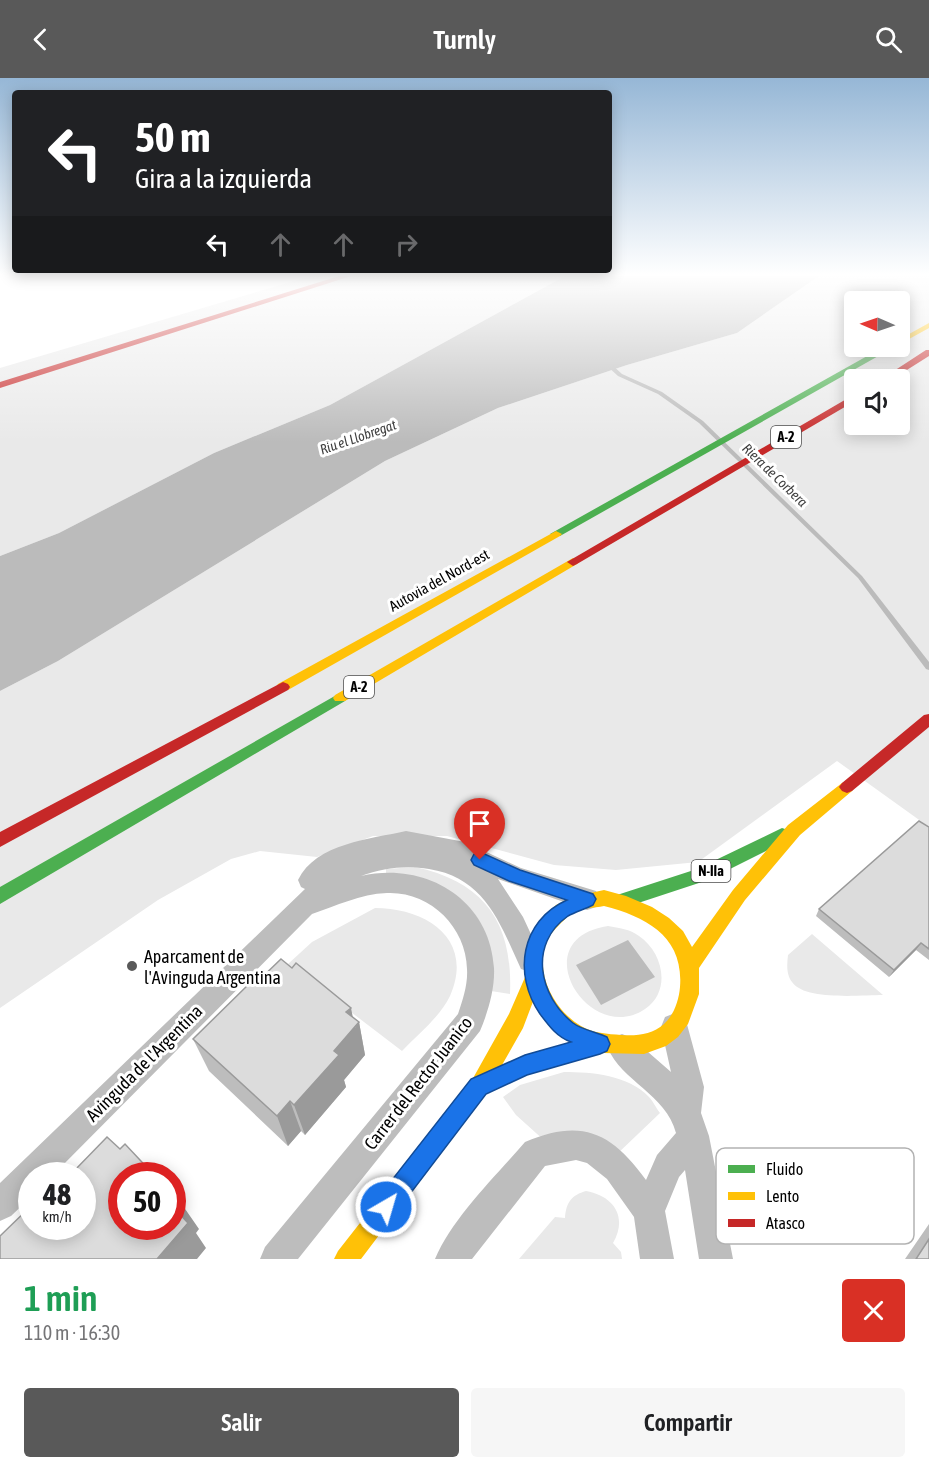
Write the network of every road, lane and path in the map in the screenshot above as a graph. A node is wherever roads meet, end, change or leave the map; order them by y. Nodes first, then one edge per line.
1 (145, 331) edge
2 (174, 331) edge
3 (929, 352) edge
4 (873, 357) edge
5 (902, 369) edge
6 (0, 376) edge
7 (0, 386) edge
8 (844, 403) edge
9 (929, 719) edge
10 (794, 830) junction
11 (0, 840) edge
12 (0, 896) edge
13 (587, 899) junction
14 (623, 900) junction
15 (312, 901) junction
16 (691, 964) junction
17 (533, 972) junction
18 (675, 1027) junction
19 (610, 1045) junction
20 (479, 1087) junction
21 (690, 1125) junction
22 (0, 1205) edge
23 (649, 1210) junction
24 (277, 1259) edge
25 (346, 1259) edge
26 (452, 1259) edge
27 (657, 1259) edge
28 (716, 1259) edge

1 - 6 main road
2 - 7 main road
3 - 5 main road
4 - 11 main road, Autovia del Nord-est / A-2
8 - 12 main road, A-2
9 - 10 main road, N-IIa
10 - 14 main road, N-IIa
10 - 16 main road, N-IIa
13 - 14 main road, N-IIa
13 - 15 street
13 - 17 main road, N-IIa
14 - 16 main road, N-IIa
15 - 17 street, Avinguda de l'Argentina
15 - 22 street, Avinguda de l'Argentina
15 - 24 street, Carrer del Rector Juanico
16 - 18 main road
17 - 19 main road
17 - 20 main road
18 - 19 main road
18 - 21 street
19 - 20 main road
19 - 21 street
20 - 25 main road
21 - 23 street
21 - 28 street
23 - 26 street
23 - 27 street

